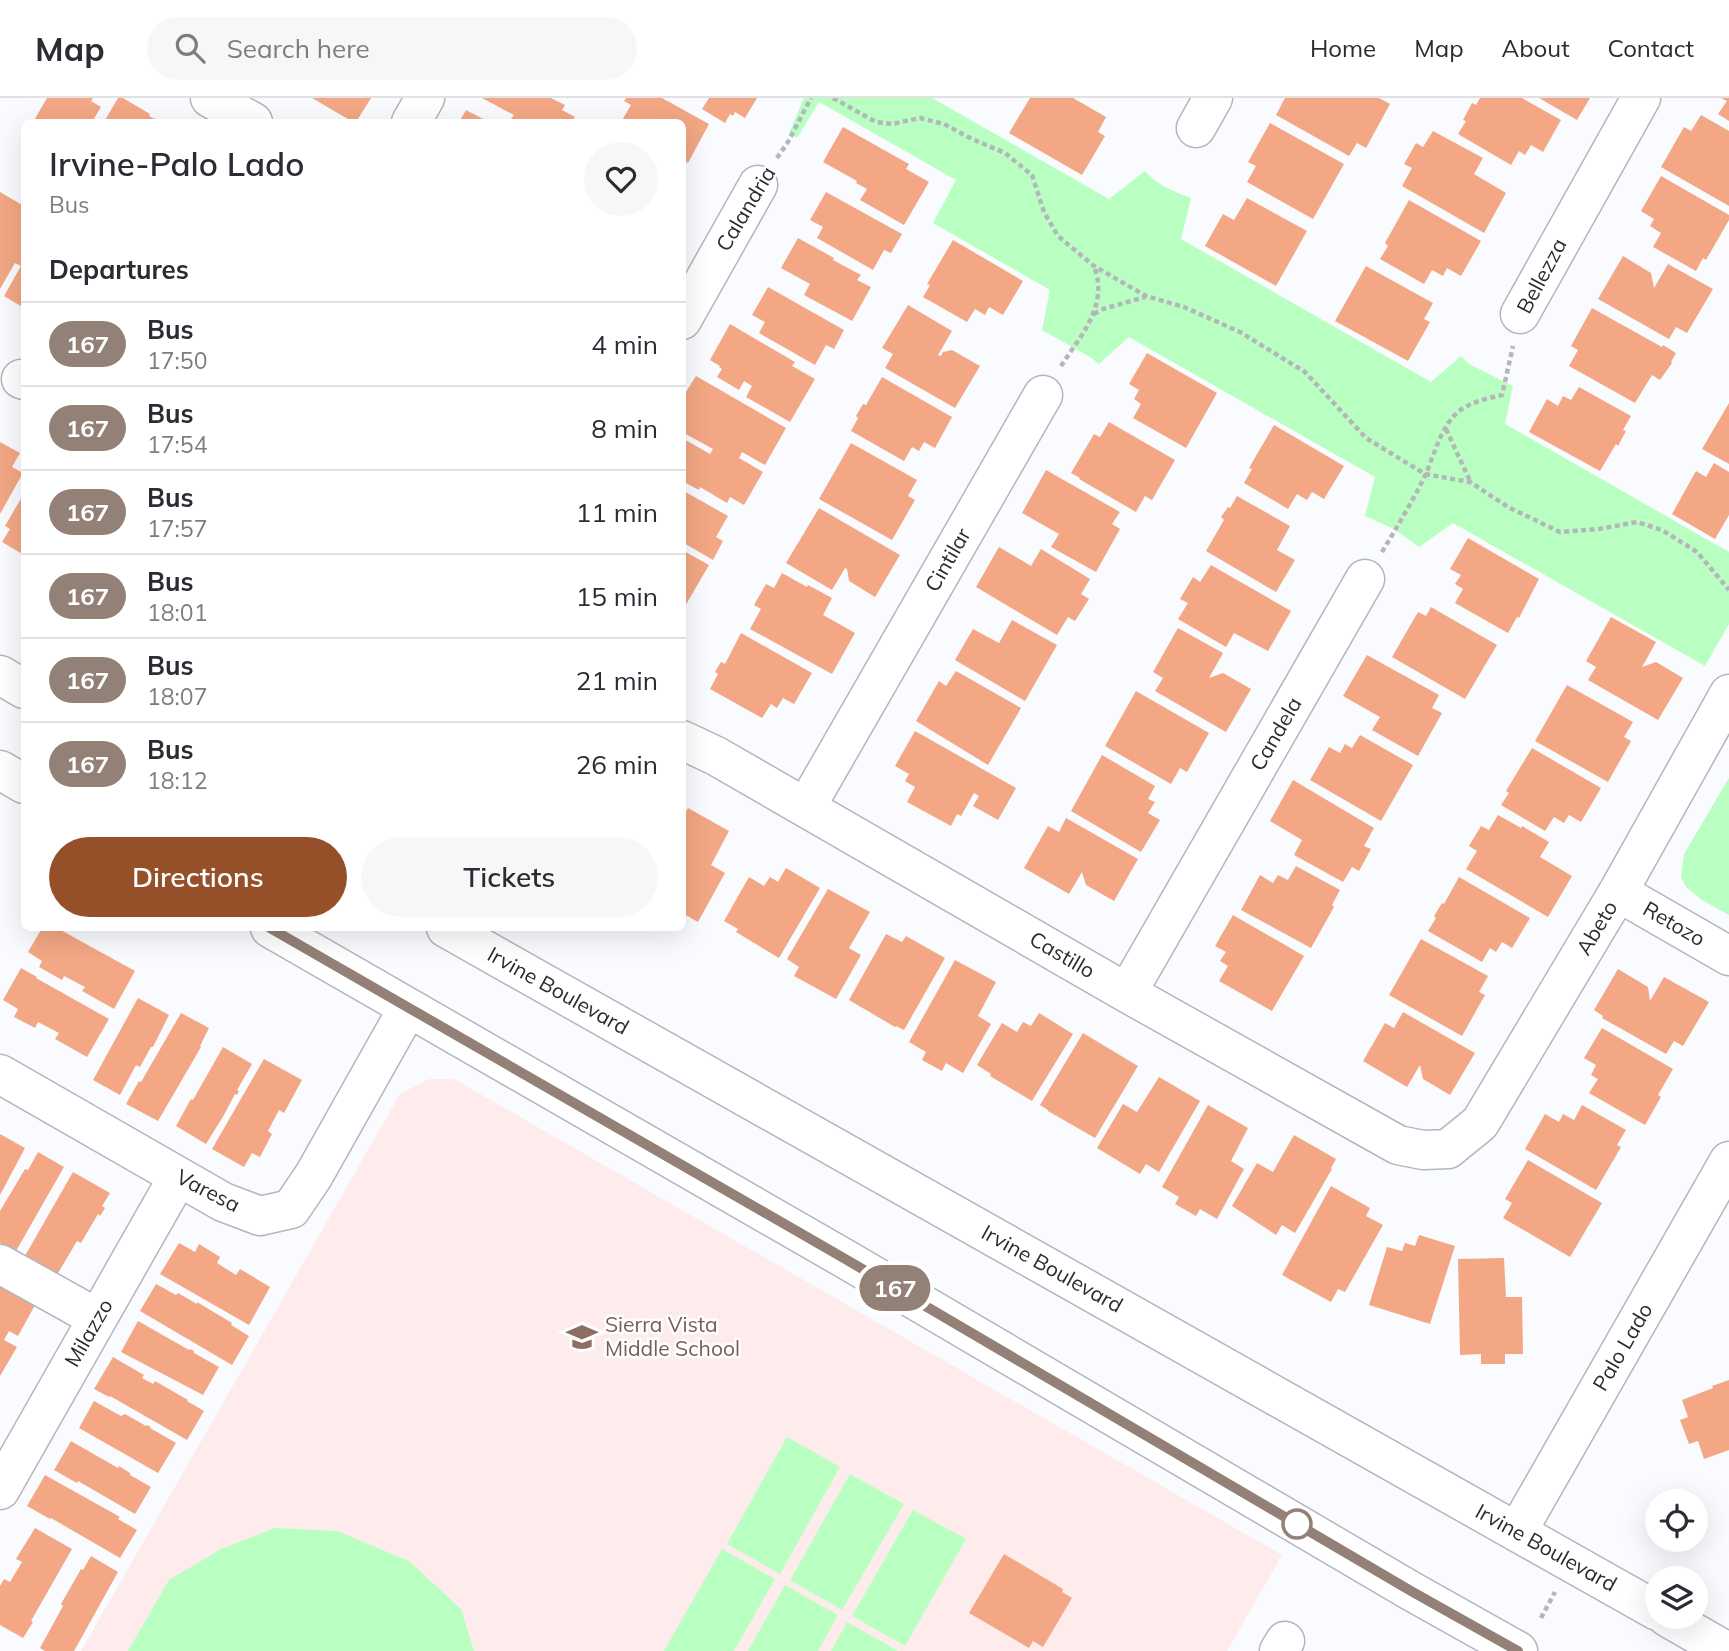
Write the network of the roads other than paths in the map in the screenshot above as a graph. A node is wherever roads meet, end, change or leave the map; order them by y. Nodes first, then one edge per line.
1 (210, 98) edge
2 (425, 98) edge
3 (1641, 98) edge
4 (248, 119) edge
5 (413, 119) edge
6 (758, 185) road end
7 (686, 313) edge
8 (1520, 314) road end
9 (1043, 394) road end
10 (1365, 579) road end
11 (0, 675) edge
12 (21, 687) edge
13 (1729, 694) edge
14 (686, 742) edge
15 (0, 770) edge
16 (21, 782) edge
17 (806, 807) junction
18 (1618, 892) junction
19 (275, 931) edge
20 (451, 931) edge
21 (1729, 956) edge
22 (1127, 993) junction
23 (408, 1008) junction
24 (0, 1074) edge
25 (1448, 1149) joint
26 (1729, 1161) edge
27 (177, 1177) junction
28 (0, 1264) edge
29 (97, 1318) junction
30 (4, 1472) edge
31 (1517, 1532) junction
32 (1645, 1604) edge
33 (1688, 1629) edge
34 (1518, 1651) edge
35 (1726, 1651) edge

1 - 4 street
2 - 5 street
3 - 8 street, Bellezza
6 - 7 street, Calandria
9 - 17 street, Cintilar
10 - 22 street, Candela
11 - 12 street
13 - 18 street, Abeto
14 - 17 street, Castillo
15 - 16 street
17 - 22 street, Castillo
18 - 21 street, Retozo
18 - 25 street, Abeto
19 - 23 street
20 - 31 street, Irvine Boulevard
22 - 25 street, Castillo
23 - 27 street, Varesa
23 - 34 street
24 - 27 street, Varesa
26 - 31 street, Palo Lado
27 - 29 street, Milazzo
28 - 29 street
29 - 30 street, Milazzo
31 - 32 street, Irvine Boulevard
33 - 35 street

